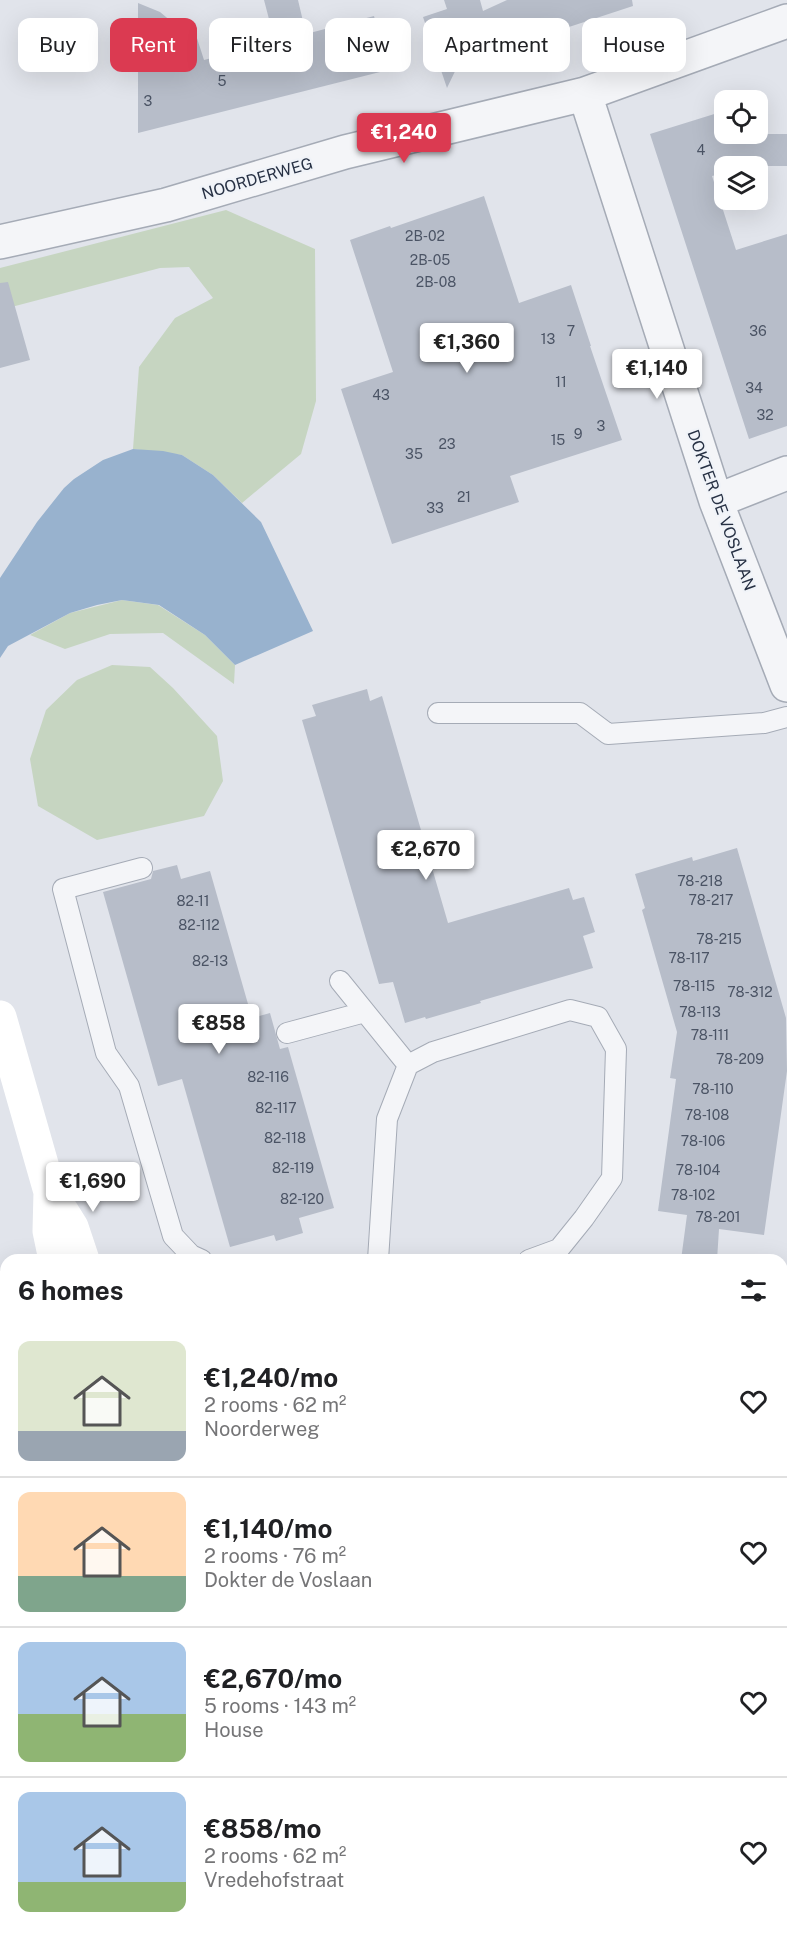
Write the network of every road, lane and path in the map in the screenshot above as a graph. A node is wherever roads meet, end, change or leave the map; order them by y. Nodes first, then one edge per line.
1 (787, 21) edge
2 (585, 94) junction
3 (0, 242) edge
4 (787, 472) edge
5 (717, 501) junction
6 (787, 684) edge
7 (438, 713) dead end
8 (787, 717) edge
9 (142, 868) dead end
10 (340, 981) dead end
11 (365, 1012) junction
12 (0, 1017) edge
13 (286, 1033) dead end
14 (408, 1065) junction
15 (50, 1192) junction
16 (54, 1254) edge
17 (81, 1254) edge
18 (190, 1254) edge
19 (378, 1254) edge
20 (545, 1254) edge

1 - 2 street, NOORDERWEG
2 - 3 street, NOORDERWEG
2 - 5 street, DOKTER DE VOSLAAN
4 - 5 street
5 - 6 street, DOKTER DE VOSLAAN
7 - 8 lane
9 - 18 lane
10 - 11 lane
11 - 13 lane
11 - 14 lane
12 - 15 main road
14 - 19 lane
14 - 20 lane
15 - 16 main road
15 - 17 main road

